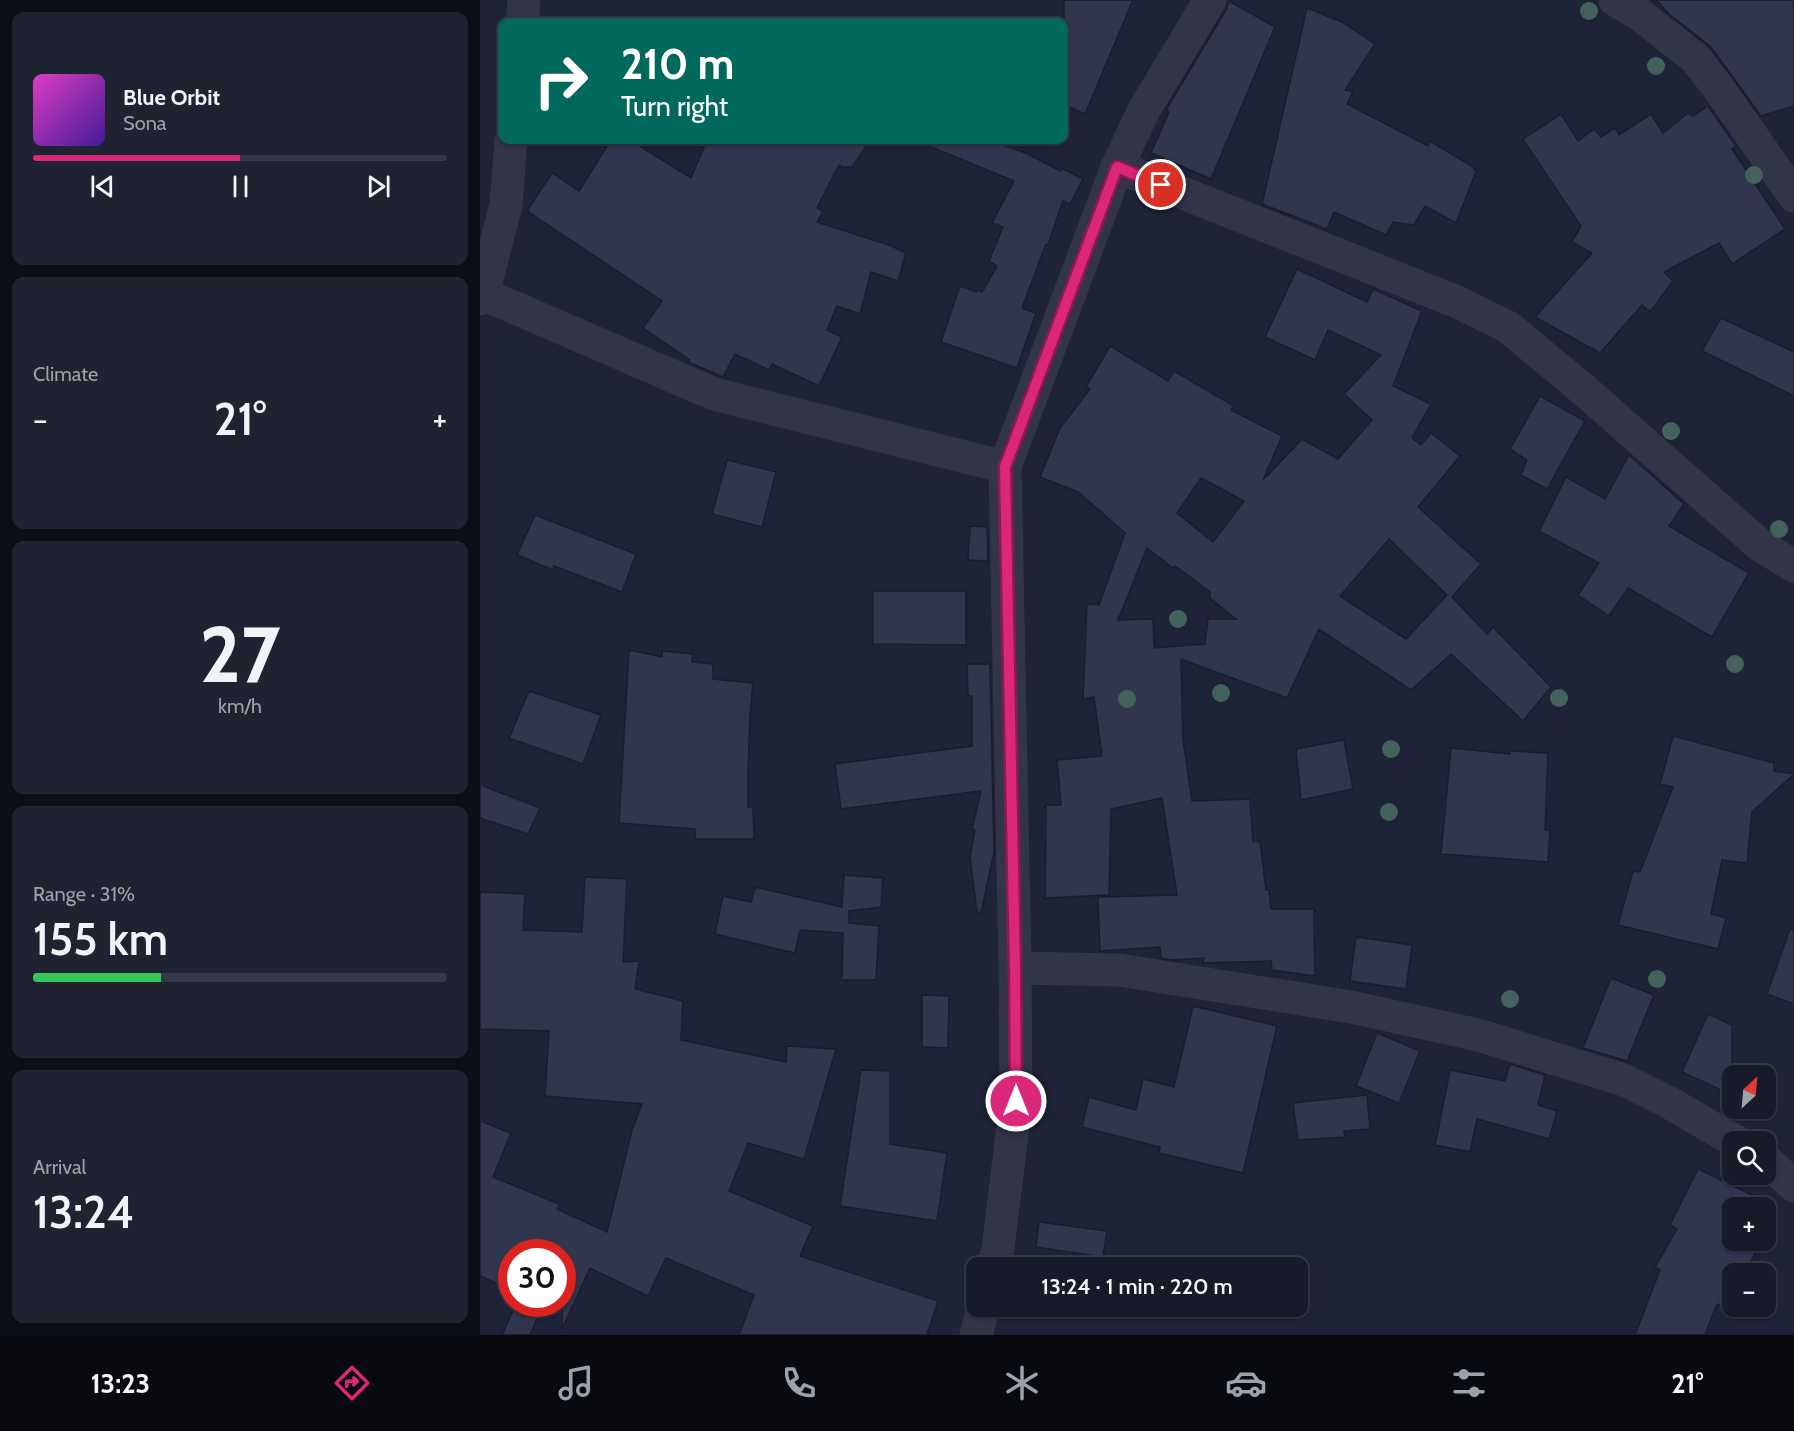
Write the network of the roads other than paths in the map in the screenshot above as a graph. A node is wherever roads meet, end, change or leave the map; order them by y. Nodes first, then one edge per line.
1 (524, 0) edge
2 (1210, 0) edge
3 (1615, 0) edge
4 (522, 18) edge
5 (511, 144) edge
6 (1117, 167) junction
7 (1794, 196) edge
8 (482, 296) edge
9 (1005, 467) junction
10 (1794, 566) edge
11 (1015, 968) junction
12 (1722, 1133) edge
13 (1776, 1169) edge
14 (1794, 1186) edge
15 (996, 1257) edge
16 (981, 1317) edge
17 (976, 1335) edge

1 - 4 street
2 - 6 street
3 - 7 street
5 - 8 street
6 - 9 street
6 - 10 street
8 - 9 street
9 - 11 street
11 - 12 street
11 - 15 street
13 - 14 street
16 - 17 street

